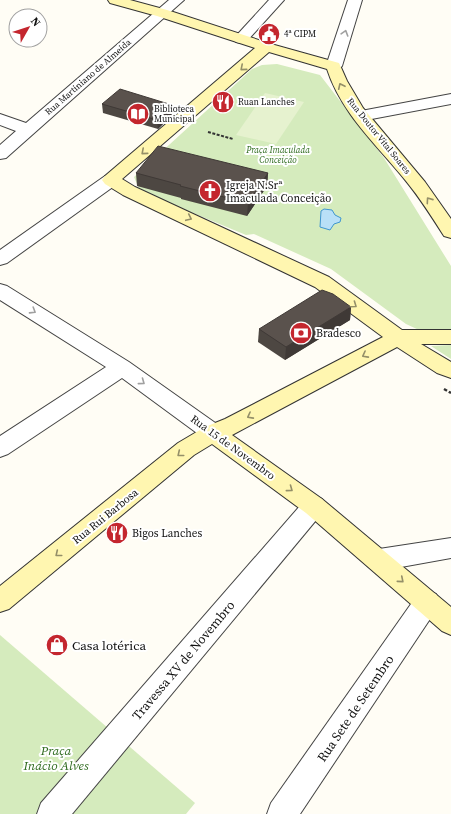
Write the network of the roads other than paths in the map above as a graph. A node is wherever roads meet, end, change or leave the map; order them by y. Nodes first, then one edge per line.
1 (115, 0) edge
2 (177, 0) edge
3 (277, 0) edge
4 (355, 0) edge
5 (162, 12) junction
6 (241, 39) junction
7 (266, 47) junction
8 (334, 66) junction
9 (451, 99) edge
10 (361, 116) junction
11 (0, 119) edge
12 (28, 130) junction
13 (0, 154) edge
14 (111, 180) junction
15 (451, 232) edge
16 (0, 259) edge
17 (0, 291) edge
18 (399, 337) junction
19 (451, 337) edge
20 (122, 367) junction
21 (451, 370) edge
22 (213, 433) junction
23 (0, 448) edge
24 (314, 506) junction
25 (451, 548) edge
26 (379, 560) junction
27 (0, 602) edge
28 (427, 602) junction
29 (451, 623) edge
30 (52, 814) edge
31 (282, 814) edge

1 - 5 main road
2 - 5 street, Rua Martiniano de Almeida
3 - 6 street
8 -> 4 street
5 - 6 main road
5 - 12 street, Rua Martiniano de Almeida
6 - 7 main road
7 - 8 main road
7 -> 14 main road
10 -> 8 main road, Rua Doutor Vital Soares
9 - 10 street
15 -> 10 main road, Rua Doutor Vital Soares
11 - 12 street
12 - 13 street, Rua Martiniano de Almeida
14 - 16 street
14 -> 18 main road
17 -> 20 street, Rua 15 de Novembro
18 - 19 main road
18 - 21 main road
18 -> 22 main road, Rua Rui Barbosa
20 -> 22 street, Rua 15 de Novembro
20 - 23 street
22 -> 24 main road, Rua 15 de Novembro
22 -> 27 main road, Rua Rui Barbosa
24 - 26 main road, Rua 15 de Novembro
24 - 30 street, Travessa XV de Novembro
25 - 26 street
26 -> 28 main road, Rua 15 de Novembro
28 - 29 main road, Rua 15 de Novembro
28 - 31 street, Rua Sete de Setembro

